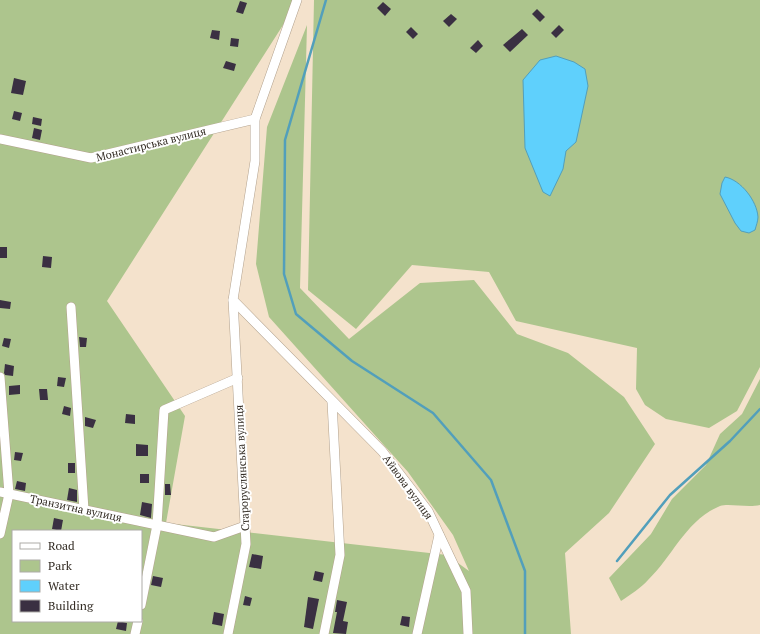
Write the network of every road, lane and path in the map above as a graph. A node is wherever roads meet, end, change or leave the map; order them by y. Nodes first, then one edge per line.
1 (297, 0) edge
2 (256, 119) junction
3 (0, 139) edge
4 (233, 300) junction
5 (71, 307) dead end
6 (0, 377) edge
7 (238, 378) junction
8 (332, 402) junction
9 (4, 493) edge
10 (84, 510) junction
11 (157, 525) junction
12 (246, 526) junction
13 (0, 534) edge
14 (439, 536) junction
15 (142, 600) edge
16 (138, 622) edge
17 (135, 634) edge
18 (228, 634) edge
19 (324, 634) edge
20 (417, 634) edge
21 (468, 634) edge

1 - 2 street, Староруслянська вулиця
2 - 3 street, Монастирська вулиця
2 - 4 street, Староруслянська вулиця
4 - 7 street, Староруслянська вулиця
4 - 8 street
5 - 10 street
6 - 9 street
7 - 11 street
7 - 12 street, Староруслянська вулиця
8 - 14 street, Айвова вулиця
8 - 19 street
9 - 10 street, Транзитна вулиця
9 - 13 street
10 - 11 street, Транзитна вулиця
11 - 12 street, Транзитна вулиця
11 - 15 street
12 - 18 street, Староруслянська вулиця
14 - 20 street
14 - 21 street, Айвова вулиця
16 - 17 street

